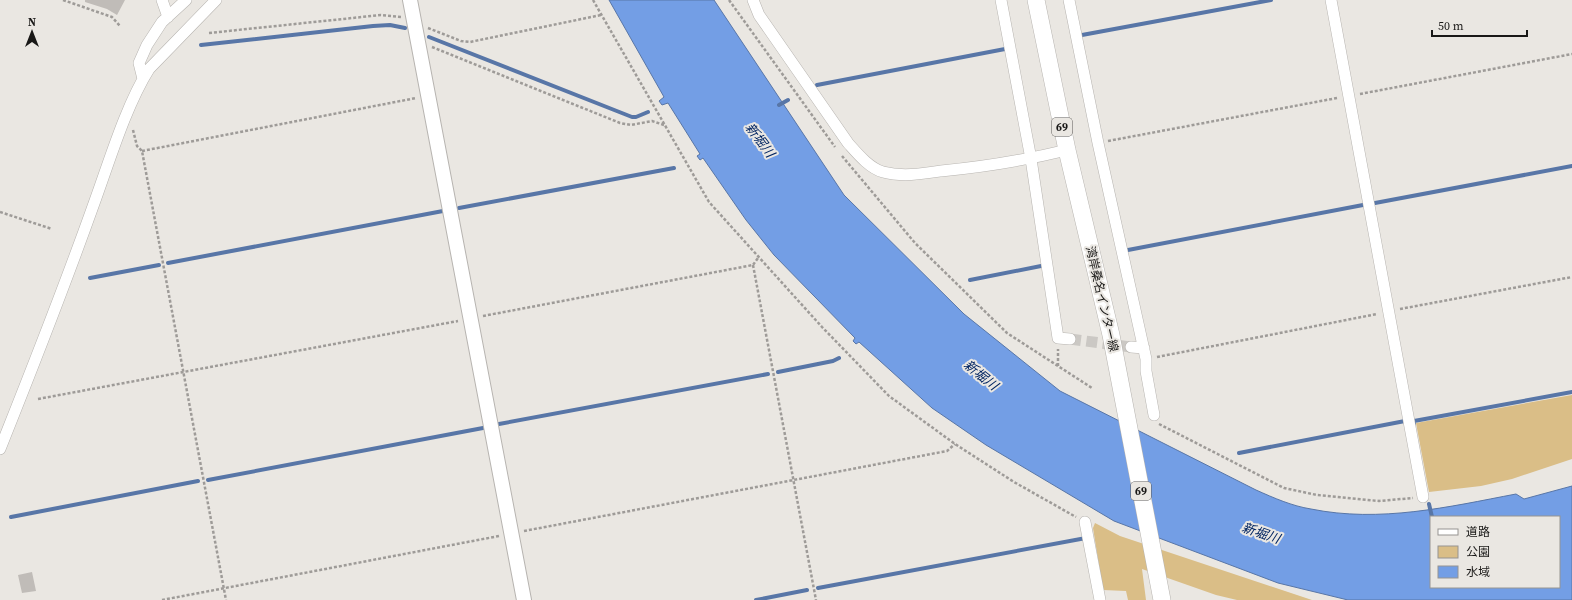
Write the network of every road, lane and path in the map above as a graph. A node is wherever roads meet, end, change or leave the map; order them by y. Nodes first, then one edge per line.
1 (63, 0) edge
2 (162, 0) edge
3 (186, 0) edge
4 (216, 0) edge
5 (410, 0) edge
6 (593, 0) edge
7 (729, 0) edge
8 (753, 0) edge
9 (1001, 0) edge
10 (1036, 0) edge
11 (1069, 0) edge
12 (1331, 0) edge
13 (168, 17) junction
14 (120, 26) dead end
15 (418, 41) junction
16 (1572, 54) edge
17 (143, 79) junction
18 (428, 96) junction
19 (1349, 96) junction
20 (665, 125) junction
21 (1098, 143) junction
22 (137, 146) dead end
23 (1067, 150) junction
24 (142, 151) junction
25 (1031, 159) junction
26 (0, 212) edge
27 (52, 229) dead end
28 (758, 258) junction
29 (753, 265) junction
30 (1572, 277) edge
31 (1389, 312) junction
32 (471, 318) junction
33 (1058, 338) junction
34 (1070, 339) tunnel mouth
35 (1131, 347) tunnel mouth
36 (1144, 348) junction
37 (1146, 359) junction
38 (1058, 366) junction
39 (182, 372) junction
40 (1092, 388) dead end
41 (38, 399) dead end
42 (1154, 415) joint
43 (955, 444) junction
44 (0, 449) edge
45 (795, 480) junction
46 (1423, 497) joint
47 (1085, 522) joint
48 (511, 533) junction
49 (223, 588) junction
50 (162, 600) edge
51 (226, 600) edge
52 (524, 600) edge
53 (816, 600) edge
54 (1100, 600) edge
55 (1162, 600) edge

1 - 14 path
2 - 13 street
3 - 13 street
4 - 17 street
5 - 15 street
6 - 20 path
7 - 38 path
8 - 25 street
9 - 25 street
10 - 23 main road, 湾岸桑名インター線 / 69
11 - 21 street
12 - 19 street
13 - 17 street
15 - 18 street
15 - 20 path
16 - 19 path
17 - 44 street
18 - 24 path
18 - 32 street
19 - 21 path
19 - 31 street
20 - 28 path
21 - 36 street
22 - 24 path
23 - 25 street
23 - 55 main road, 湾岸桑名インター線 / 69
24 - 39 path
25 - 33 street
26 - 27 path
28 - 29 path
28 - 43 path
29 - 32 path
29 - 45 path
30 - 31 path
31 - 37 path
31 - 46 street
32 - 39 path
32 - 48 street
33 - 34 street
33 - 38 path
35 - 36 street
36 - 37 street
37 - 42 street
38 - 40 path
39 - 41 path
39 - 49 path
42 - 46 path
43 - 45 path
43 - 47 path
45 - 48 path
45 - 53 path
47 - 54 street
48 - 49 path
48 - 52 street
49 - 50 path
49 - 51 path

